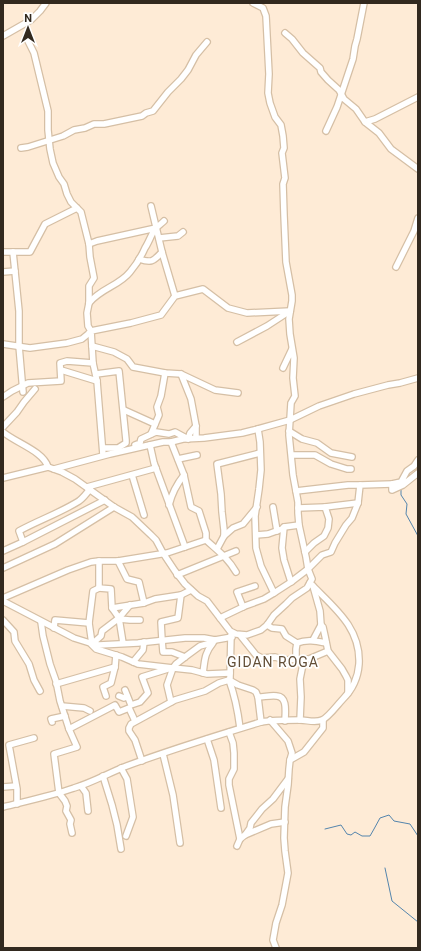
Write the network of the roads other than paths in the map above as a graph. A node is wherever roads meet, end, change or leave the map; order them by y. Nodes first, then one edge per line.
1 (46, 3) edge
2 (253, 3) edge
3 (364, 3) edge
4 (285, 33) dead end
5 (3, 36) edge
6 (26, 37) dead end
7 (207, 42) dead end
8 (341, 93) junction
9 (418, 97) edge
10 (365, 122) junction
11 (326, 131) dead end
12 (49, 140) junction
13 (21, 148) dead end
14 (418, 169) edge
15 (151, 206) dead end
16 (77, 208) junction
17 (418, 218) edge
18 (164, 221) dead end
19 (156, 228) junction
20 (183, 232) dead end
21 (159, 238) junction
22 (89, 244) junction
23 (3, 252) edge
24 (13, 252) junction
25 (162, 252) junction
26 (139, 260) junction
27 (396, 267) dead end
28 (15, 271) junction
29 (3, 272) edge
30 (175, 296) junction
31 (89, 303) junction
32 (290, 311) junction
33 (91, 331) junction
34 (237, 342) dead end
35 (3, 344) edge
36 (19, 346) junction
37 (92, 346) junction
38 (292, 349) junction
39 (93, 363) junction
40 (283, 368) dead end
41 (61, 370) junction
42 (165, 373) junction
43 (96, 374) junction
44 (181, 374) junction
45 (418, 378) edge
46 (97, 381) junction
47 (35, 389) dead end
48 (23, 392) dead end
49 (238, 393) dead end
50 (3, 397) edge
51 (124, 410) junction
52 (290, 420) junction
53 (155, 424) junction
54 (196, 426) junction
55 (3, 427) edge
56 (258, 429) junction
57 (289, 431) junction
58 (3, 432) edge
59 (152, 434) junction
60 (196, 438) junction
61 (188, 439) junction
62 (171, 442) junction
63 (150, 445) junction
64 (103, 448) junction
65 (118, 448) junction
66 (260, 453) junction
67 (104, 455) junction
68 (197, 455) dead end
69 (292, 455) junction
70 (352, 456) dead end
71 (178, 459) junction
72 (418, 460) edge
73 (50, 468) junction
74 (156, 468) junction
75 (351, 469) dead end
76 (418, 473) edge
77 (132, 475) junction
78 (184, 476) junction
79 (3, 478) edge
80 (392, 484) junction
81 (360, 485) junction
82 (89, 488) junction
83 (296, 491) junction
84 (105, 500) junction
85 (358, 503) junction
86 (169, 505) junction
87 (114, 507) junction
88 (257, 507) junction
89 (273, 507) dead end
90 (325, 507) junction
91 (298, 508) junction
92 (144, 515) dead end
93 (299, 526) junction
94 (284, 527) junction
95 (277, 531) junction
96 (256, 535) junction
97 (224, 536) junction
98 (206, 540) junction
99 (23, 542) junction
100 (185, 547) junction
101 (217, 549) junction
102 (3, 551) edge
103 (236, 551) dead end
104 (305, 552) junction
105 (163, 553) junction
106 (224, 556) junction
107 (99, 561) junction
108 (118, 561) junction
109 (3, 568) edge
110 (308, 568) junction
111 (236, 572) dead end
112 (177, 575) junction
113 (292, 582) junction
114 (312, 584) junction
115 (255, 586) dead end
116 (99, 588) junction
117 (191, 590) junction
118 (274, 593) junction
119 (181, 595) junction
120 (3, 599) edge
121 (144, 603) junction
122 (130, 605) junction
123 (243, 607) junction
124 (112, 608) junction
125 (119, 618) junction
126 (220, 618) junction
127 (3, 620) edge
128 (140, 620) dead end
129 (41, 622) junction
130 (90, 623) junction
131 (267, 625) junction
132 (322, 625) junction
133 (54, 628) junction
134 (231, 634) junction
135 (240, 635) junction
136 (162, 640) junction
137 (215, 640) junction
138 (313, 640) junction
139 (144, 642) junction
140 (123, 643) junction
141 (297, 643) junction
142 (326, 643) junction
143 (92, 644) junction
144 (328, 651) junction
145 (116, 655) junction
146 (182, 656) junction
147 (296, 659) junction
148 (304, 659) junction
149 (133, 662) junction
150 (115, 667) junction
151 (173, 668) junction
152 (203, 673) junction
153 (230, 673) junction
154 (228, 680) junction
155 (56, 684) junction
156 (125, 690) dead end
157 (40, 691) dead end
158 (348, 694) junction
159 (106, 696) dead end
160 (119, 696) dead end
161 (127, 696) junction
162 (258, 697) junction
163 (171, 702) junction
164 (62, 706) junction
165 (130, 706) junction
166 (90, 711) dead end
167 (65, 716) junction
168 (270, 720) junction
169 (286, 720) junction
170 (300, 720) junction
171 (323, 720) junction
172 (135, 721) junction
173 (52, 722) dead end
174 (260, 722) junction
175 (240, 728) junction
176 (69, 729) junction
177 (229, 732) junction
178 (34, 738) dead end
179 (207, 739) junction
180 (6, 744) edge
181 (164, 754) junction
182 (290, 760) junction
183 (142, 761) junction
184 (121, 768) junction
185 (102, 776) junction
186 (289, 777) junction
187 (16, 786) junction
188 (81, 786) junction
189 (3, 787) edge
190 (59, 793) junction
191 (17, 804) junction
192 (3, 807) edge
193 (221, 808) dead end
194 (88, 811) dead end
195 (285, 822) junction
196 (72, 833) dead end
197 (245, 835) junction
198 (126, 836) dead end
199 (240, 839) junction
200 (180, 843) dead end
201 (237, 846) dead end
202 (120, 849) dead end
203 (273, 940) junction
204 (271, 948) edge
205 (276, 948) edge

1 - 5 street
2 - 32 street
3 - 8 street
4 - 8 street
6 - 12 street
7 - 12 street
8 - 10 street
8 - 11 street
9 - 10 street
10 - 14 street
12 - 13 street
12 - 16 street
15 - 19 street
16 - 22 street
16 - 24 street
17 - 27 street
18 - 19 street
19 - 21 street
19 - 22 street
19 - 26 street
20 - 21 street
21 - 25 street
22 - 31 street
23 - 24 street
24 - 28 street
25 - 26 street
25 - 30 street
26 - 31 street
28 - 29 street
28 - 36 street
30 - 32 street
30 - 33 street
31 - 33 street
32 - 34 street
32 - 38 street
33 - 36 street
33 - 37 street
35 - 36 street
36 - 48 street
37 - 39 street
37 - 42 street
38 - 40 street
38 - 52 street
39 - 41 street
39 - 43 street
41 - 46 street
41 - 50 street
42 - 44 street
42 - 53 street
43 - 46 street
43 - 51 street
44 - 49 street
44 - 54 street
45 - 52 street
46 - 64 street
47 - 55 street
51 - 53 street
51 - 65 street
52 - 56 street
52 - 57 street
53 - 59 street
54 - 60 street
54 - 61 street
56 - 60 street
56 - 66 street
57 - 69 street
57 - 70 street
58 - 73 street
59 - 61 street
59 - 65 street
60 - 61 street
61 - 62 street
62 - 63 street
62 - 71 street
63 - 67 street
63 - 74 street
64 - 65 street
64 - 67 street
66 - 88 street
66 - 97 street
67 - 73 street
68 - 71 street
69 - 75 street
69 - 83 street
71 - 78 street
72 - 80 street
73 - 79 street
73 - 82 street
74 - 77 street
74 - 86 street
76 - 80 street
77 - 82 street
77 - 92 street
78 - 86 street
78 - 98 street
80 - 81 street
81 - 83 street
81 - 85 street
82 - 84 street
82 - 99 street
83 - 91 street
84 - 87 street
84 - 99 street
85 - 90 street
85 - 110 street
86 - 100 street
87 - 105 street
87 - 109 street
88 - 96 street
88 - 97 street
89 - 95 street
90 - 91 street
90 - 104 street
91 - 93 street
93 - 94 street
93 - 104 street
94 - 95 street
94 - 113 street
95 - 96 street
96 - 118 street
97 - 101 street
98 - 100 street
98 - 101 street
99 - 102 street
100 - 105 street
101 - 106 street
103 - 106 street
104 - 110 street
105 - 108 street
105 - 112 street
106 - 111 street
106 - 112 street
107 - 108 street
107 - 116 street
107 - 120 street
108 - 121 street
110 - 113 street
110 - 114 street
112 - 117 street
113 - 118 street
114 - 131 street
114 - 132 street
114 - 158 street
115 - 123 street
116 - 124 street
116 - 130 street
117 - 119 street
117 - 126 street
118 - 123 street
119 - 121 street
119 - 136 street
120 - 129 street
121 - 122 street
122 - 124 street
122 - 125 street
123 - 126 street
124 - 125 street
125 - 128 street
125 - 140 street
125 - 143 street
126 - 134 street
127 - 157 street
129 - 133 street
129 - 155 street
130 - 133 street
130 - 143 street
131 - 135 street
131 - 141 street
132 - 138 street
132 - 142 street
133 - 143 street
134 - 135 street
134 - 137 street
134 - 153 street
135 - 147 street
136 - 137 street
136 - 139 street
136 - 146 street
137 - 146 street
137 - 152 street
138 - 141 street
138 - 142 street
139 - 140 street
139 - 149 street
140 - 143 street
141 - 147 street
142 - 144 street
143 - 145 street
144 - 148 street
144 - 158 street
145 - 149 street
145 - 150 street
146 - 151 street
147 - 148 street
148 - 170 street
149 - 151 street
150 - 155 street
150 - 159 street
151 - 152 street
151 - 163 street
151 - 165 street
152 - 153 street
153 - 154 street
154 - 162 street
154 - 163 street
154 - 175 street
155 - 164 street
156 - 161 street
158 - 171 street
160 - 161 street
161 - 165 street
162 - 169 street
162 - 174 street
163 - 172 street
164 - 166 street
164 - 167 street
165 - 172 street
165 - 176 street
167 - 173 street
167 - 176 street
168 - 169 street
168 - 174 street
168 - 182 street
169 - 170 street
170 - 171 street
171 - 182 street
172 - 183 street
174 - 175 street
175 - 177 street
176 - 190 street
177 - 179 street
177 - 199 street
178 - 180 street
179 - 181 street
179 - 193 street
180 - 187 street
181 - 183 street
181 - 200 street
182 - 186 street
183 - 184 street
184 - 185 street
184 - 198 street
185 - 188 street
185 - 202 street
186 - 195 street
186 - 197 street
187 - 189 street
187 - 191 street
188 - 190 street
188 - 194 street
190 - 191 street
190 - 196 street
191 - 192 street
195 - 197 street
195 - 203 street
197 - 199 street
199 - 201 street
203 - 204 street
203 - 205 street

